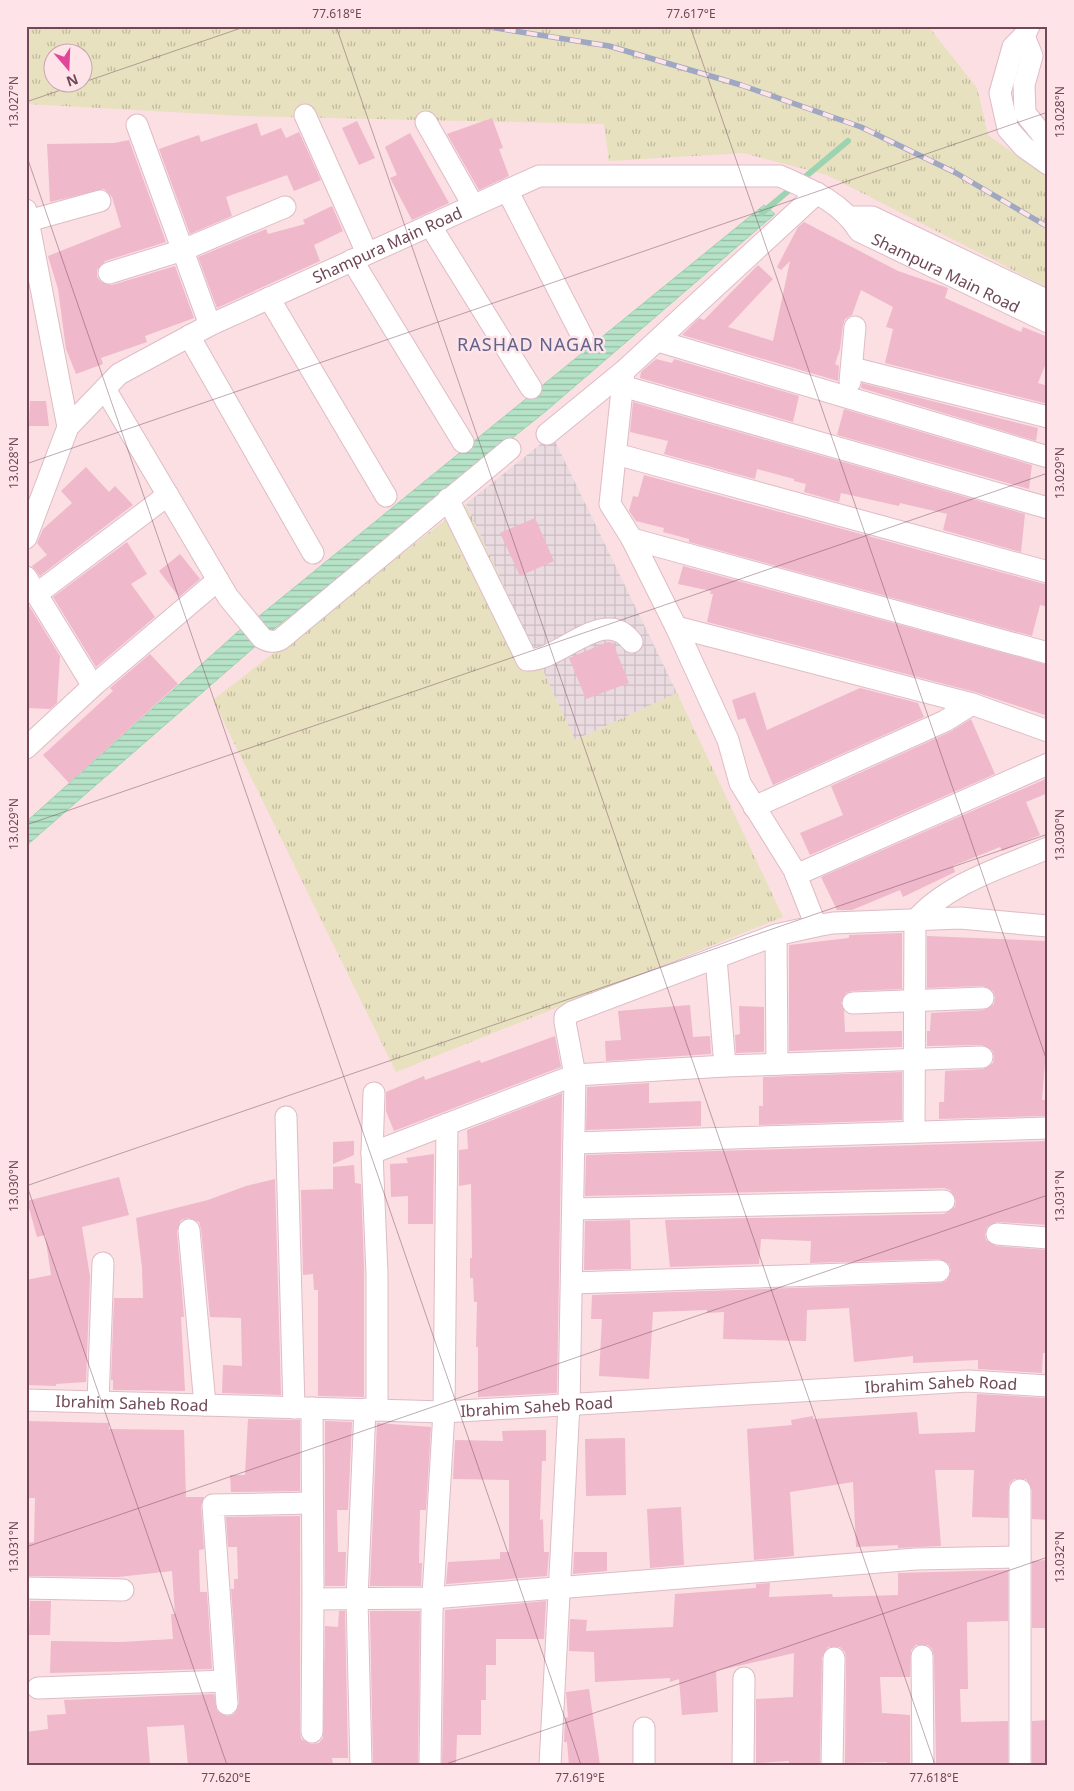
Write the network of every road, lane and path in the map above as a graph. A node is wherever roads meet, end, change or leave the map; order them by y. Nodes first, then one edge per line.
1 (1026, 29) edge
2 (305, 115) dead end
3 (426, 122) dead end
4 (137, 125) dead end
5 (1048, 142) edge
6 (1048, 164) edge
7 (507, 190) junction
8 (812, 191) junction
9 (100, 201) dead end
10 (473, 206) junction
11 (285, 207) dead end
12 (27, 216) edge
13 (850, 217) junction
14 (430, 225) junction
15 (183, 250) junction
16 (360, 257) junction
17 (109, 273) dead end
18 (269, 298) junction
19 (1048, 301) edge
20 (1048, 322) edge
21 (210, 325) junction
22 (855, 327) dead end
23 (189, 336) junction
24 (583, 338) dead end
25 (658, 341) junction
26 (852, 368) junction
27 (623, 378) junction
28 (105, 388) junction
29 (531, 388) dead end
30 (849, 398) junction
31 (1048, 417) edge
32 (68, 427) junction
33 (547, 434) dead end
34 (463, 442) dead end
35 (510, 449) dead end
36 (616, 454) junction
37 (1048, 457) edge
38 (168, 495) junction
39 (386, 496) dead end
40 (448, 500) junction
41 (1048, 508) edge
42 (26, 538) edge
43 (632, 539) junction
44 (313, 553) dead end
45 (1048, 572) edge
46 (218, 580) junction
47 (32, 585) edge
48 (676, 627) junction
49 (632, 642) dead end
50 (1048, 653) edge
51 (93, 686) junction
52 (972, 704) junction
53 (1048, 731) edge
54 (26, 748) edge
55 (1048, 764) edge
56 (754, 807) junction
57 (1048, 848) edge
58 (796, 875) junction
59 (916, 921) junction
60 (816, 926) junction
61 (1048, 926) edge
62 (776, 935) junction
63 (716, 958) junction
64 (984, 998) dead end
65 (916, 1000) junction
66 (853, 1003) dead end
67 (982, 1057) dead end
68 (915, 1059) junction
69 (778, 1064) junction
70 (725, 1066) junction
71 (575, 1074) junction
72 (374, 1093) dead end
73 (286, 1117) dead end
74 (447, 1124) junction
75 (1048, 1128) edge
76 (914, 1132) junction
77 (574, 1143) junction
78 (372, 1153) junction
79 (944, 1201) dead end
80 (573, 1209) junction
81 (189, 1230) dead end
82 (998, 1234) dead end
83 (1048, 1238) edge
84 (103, 1263) dead end
85 (939, 1271) dead end
86 (572, 1283) junction
87 (1048, 1386) edge
88 (26, 1400) edge
89 (98, 1402) junction
90 (205, 1405) junction
91 (569, 1405) junction
92 (303, 1408) junction
93 (370, 1410) junction
94 (444, 1412) junction
95 (1020, 1490) dead end
96 (312, 1503) junction
97 (1020, 1558) junction
98 (560, 1587) junction
99 (26, 1588) edge
100 (123, 1590) dead end
101 (432, 1598) junction
102 (313, 1599) junction
103 (357, 1599) junction
104 (922, 1656) dead end
105 (834, 1658) dead end
106 (744, 1678) dead end
107 (225, 1680) junction
108 (38, 1688) dead end
109 (227, 1704) dead end
110 (644, 1728) dead end
111 (312, 1732) dead end
112 (361, 1765) edge
113 (430, 1765) edge
114 (550, 1765) edge
115 (644, 1765) edge
116 (743, 1765) edge
117 (832, 1765) edge
118 (923, 1765) edge
119 (1020, 1765) edge

1 - 5 street
1 - 6 street
2 - 16 street
3 - 10 street
4 - 15 street
7 - 8 street, Shampura Main Road
7 - 10 street, Shampura Main Road
7 - 24 street
8 - 13 street, Shampura Main Road
8 - 25 street
9 - 12 street
10 - 14 street, Shampura Main Road
11 - 15 street
12 - 32 street
13 - 19 street, Shampura Main Road
13 - 20 street, Shampura Main Road
14 - 16 street, Shampura Main Road
14 - 29 street
15 - 17 street
15 - 21 street
16 - 18 street, Shampura Main Road
16 - 34 street
18 - 21 street, Shampura Main Road
18 - 39 street
21 - 23 street, Shampura Main Road
22 - 26 street
23 - 28 street, Shampura Main Road
23 - 44 street
25 - 27 street
25 - 30 street
26 - 30 street
26 - 31 street
27 - 33 street
27 - 36 street
27 - 41 street
28 - 32 street, Shampura Main Road
28 - 38 street
30 - 37 street
32 - 42 street, Shampura Main Road
35 - 40 street
36 - 43 street
36 - 45 street
38 - 46 street
38 - 47 street
40 - 46 street
40 - 49 street
43 - 48 street
43 - 50 street
46 - 51 street
47 - 51 street
48 - 52 street
48 - 56 street
51 - 54 street
52 - 53 street
52 - 56 street
55 - 58 street
56 - 58 street
57 - 59 street
58 - 60 street
59 - 60 street
59 - 61 street
59 - 65 street
60 - 62 street
62 - 63 street
62 - 69 street
63 - 70 street
63 - 71 street
64 - 65 street
65 - 66 street
65 - 68 street
67 - 68 street
68 - 69 street
68 - 76 street
69 - 70 street
70 - 71 street
71 - 74 street
71 - 77 street
72 - 78 street
73 - 92 street
74 - 78 street
74 - 94 street
75 - 76 street
76 - 77 street
77 - 80 street
78 - 93 street
79 - 80 street
80 - 86 street
81 - 90 street
82 - 83 street
84 - 89 street
85 - 86 street
86 - 91 street
87 - 91 street, Ibrahim Saheb Road
88 - 89 street, Ibrahim Saheb Road
89 - 90 street, Ibrahim Saheb Road
90 - 92 street, Ibrahim Saheb Road
91 - 94 street, Ibrahim Saheb Road
91 - 98 street
92 - 93 street, Ibrahim Saheb Road
92 - 96 street
93 - 94 street, Ibrahim Saheb Road
93 - 103 street
94 - 101 street
95 - 97 street
96 - 102 street
96 - 107 street
97 - 98 street
97 - 119 street
98 - 101 street
98 - 114 street
99 - 100 street
101 - 103 street
101 - 113 street
102 - 103 street
102 - 111 street
103 - 112 street
104 - 118 street
105 - 117 street
106 - 116 street
107 - 108 street
107 - 109 street
110 - 115 street

